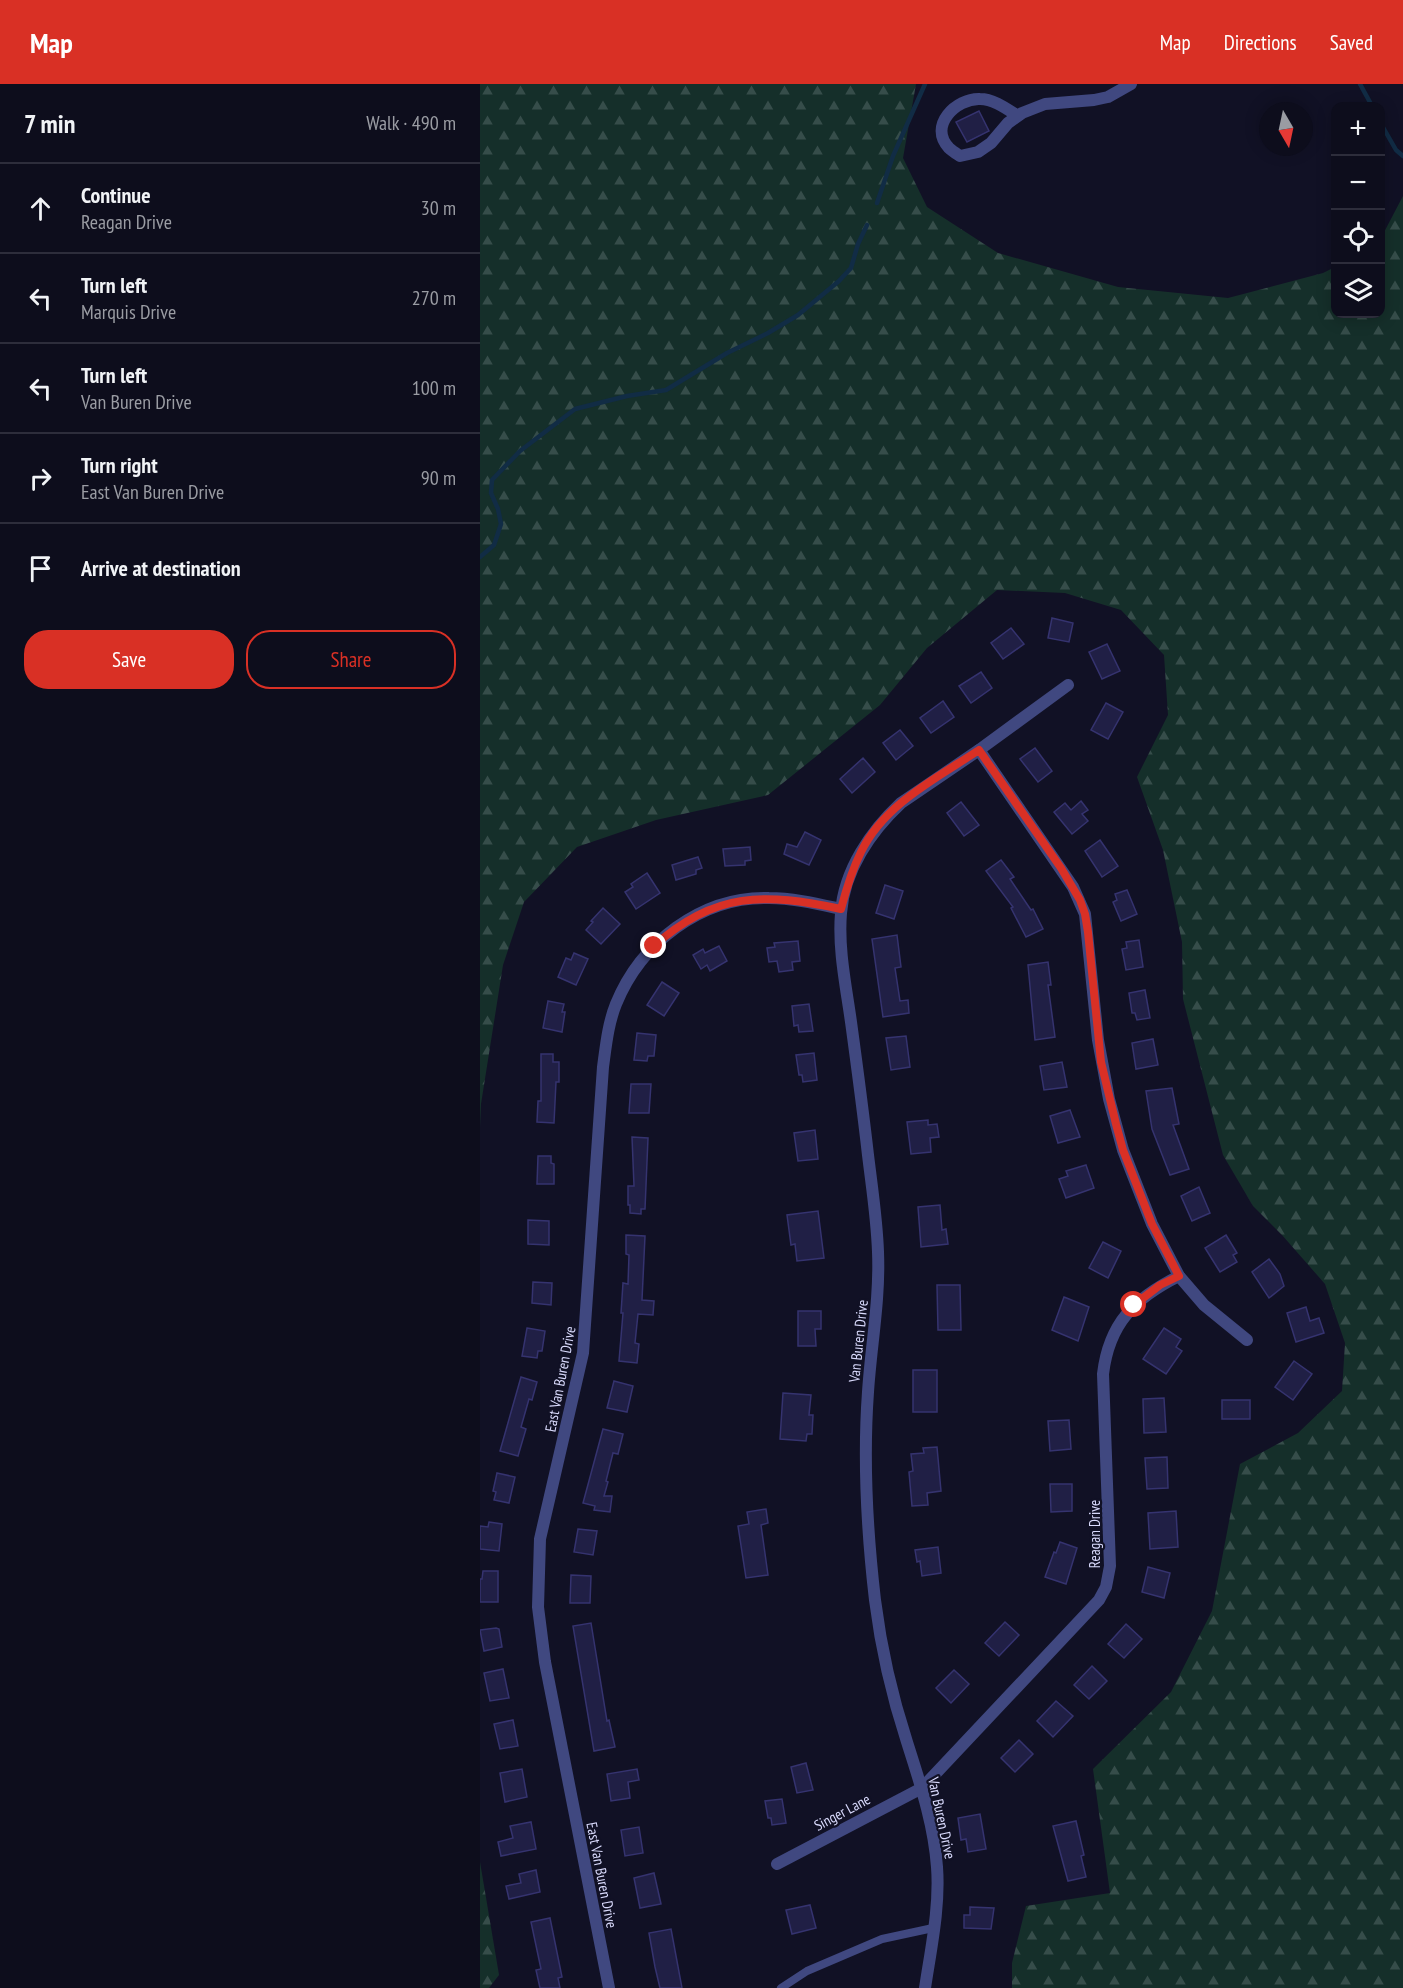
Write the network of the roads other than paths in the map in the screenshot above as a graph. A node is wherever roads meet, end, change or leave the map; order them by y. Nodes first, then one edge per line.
1 (1131, 84) edge
2 (1018, 116) junction
3 (1068, 685) dead end
4 (979, 750) junction
5 (841, 909) junction
6 (1179, 1276) junction
7 (1247, 1340) dead end
8 (922, 1788) junction
9 (777, 1864) dead end
10 (933, 1928) junction
11 (609, 1988) edge
12 (781, 1988) edge
13 (925, 1988) edge

1 - 2 street
2 - 2 street
3 - 4 street
4 - 5 street, Van Buren Drive
4 - 6 street
5 - 8 street, Van Buren Drive
5 - 11 street, East Van Buren Drive
6 - 7 street
6 - 8 street, Reagan Drive
8 - 9 street, Singer Lane
8 - 10 street, Van Buren Drive
10 - 12 lane
10 - 13 street, Van Buren Drive

